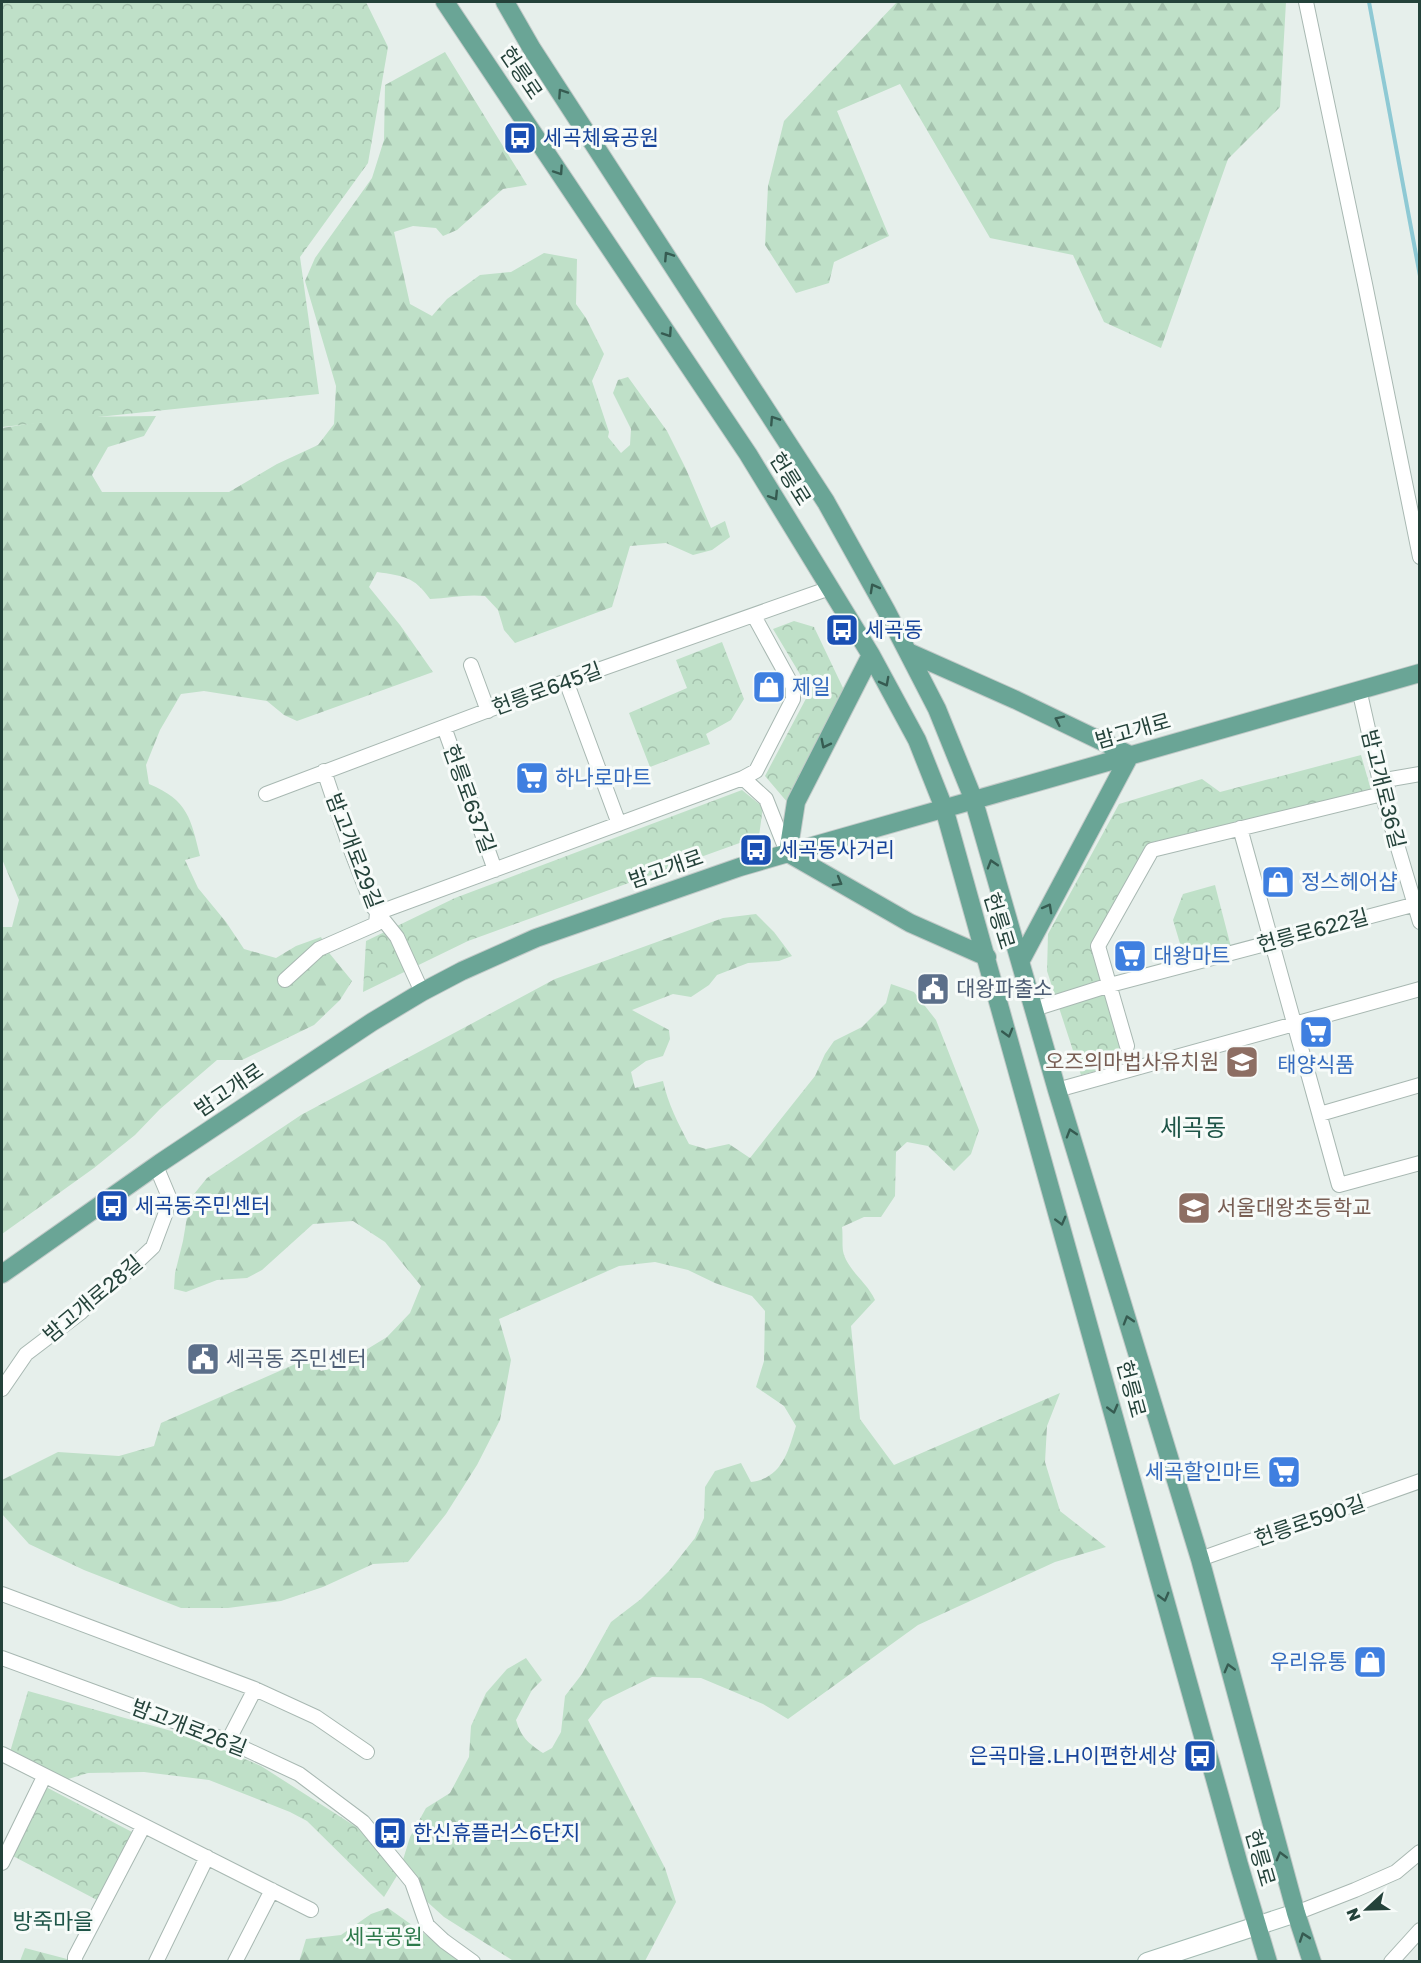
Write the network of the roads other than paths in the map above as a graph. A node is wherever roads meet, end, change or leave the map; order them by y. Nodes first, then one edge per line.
1 (445, 2) edge
2 (455, 2) edge
3 (498, 2) edge
4 (505, 2) edge
5 (1306, 2) edge
6 (532, 49) junction
7 (504, 87) junction
8 (1419, 557) edge
9 (830, 588) junction
10 (754, 616) junction
11 (908, 652) junction
12 (871, 655) junction
13 (471, 665) dead end
14 (1419, 672) edge
15 (566, 681) junction
16 (1359, 689) junction
17 (488, 711) junction
18 (444, 727) junction
19 (1130, 755) junction
20 (324, 771) junction
21 (1419, 774) edge
22 (743, 778) junction
23 (266, 794) dead end
24 (1382, 794) junction
25 (973, 798) junction
26 (944, 808) junction
27 (619, 824) junction
28 (1240, 828) junction
29 (788, 853) junction
30 (495, 870) junction
31 (1417, 904) edge
32 (377, 913) junction
33 (1419, 922) edge
34 (1273, 941) junction
35 (987, 957) junction
36 (1021, 960) junction
37 (285, 980) dead end
38 (1110, 985) junction
39 (1419, 989) edge
40 (422, 992) junction
41 (1034, 1009) junction
42 (1295, 1023) junction
43 (1127, 1046) dead end
44 (1419, 1085) edge
45 (1057, 1090) junction
46 (1320, 1114) junction
47 (1419, 1163) edge
48 (156, 1166) junction
49 (2, 1274) edge
50 (2, 1389) edge
51 (1419, 1481) edge
52 (1200, 1559) junction
53 (2, 1594) edge
54 (2, 1658) edge
55 (255, 1689) junction
56 (228, 1741) junction
57 (367, 1752) dead end
58 (2, 1754) edge
59 (44, 1777) junction
60 (143, 1827) junction
61 (1419, 1852) edge
62 (207, 1857) junction
63 (2, 1863) edge
64 (272, 1890) junction
65 (311, 1910) dead end
66 (1296, 1913) junction
67 (1256, 1926) junction
68 (1419, 1930) edge
69 (75, 1959) edge
70 (156, 1962) edge
71 (235, 1962) edge
72 (473, 1962) edge
73 (1147, 1962) edge
74 (1268, 1962) edge
75 (1312, 1962) edge
76 (1391, 1962) edge

1 - 7 main road, 헌릉로
2 - 7 main road
3 - 6 main road
4 - 6 main road, 헌릉로
5 - 8 street
11 -> 6 main road, 헌릉로
7 -> 9 main road, 헌릉로
9 - 10 street, 헌릉로645길
9 - 12 main road, 헌릉로
10 - 15 street, 헌릉로645길
10 - 22 street
19 -> 11 main road
11 - 25 main road, 헌릉로
12 -> 26 main road, 헌릉로
12 -> 29 main road
13 - 17 street
14 - 16 main road, 밤고개로
15 - 17 street, 헌릉로645길
15 - 27 street
16 - 19 main road, 밤고개로
16 - 24 street, 밤고개로36길
17 - 18 street, 헌릉로645길
18 - 20 street, 헌릉로645길
18 - 30 street, 헌릉로637길
19 - 25 main road, 밤고개로
36 -> 19 main road
20 - 23 street, 헌릉로645길
20 - 32 street, 밤고개로29길
21 - 24 street
22 - 27 street, 헌릉로637길
22 - 29 street
24 - 28 street
24 - 31 street, 밤고개로36길
25 - 26 main road, 밤고개로
36 -> 25 main road, 헌릉로
26 - 29 main road, 밤고개로
26 - 35 main road, 헌릉로
27 - 30 street, 헌릉로637길
28 - 34 street
28 - 38 street
29 -> 35 main road
29 - 40 main road, 밤고개로
30 - 32 street, 헌릉로637길
31 - 33 street, 밤고개로36길
31 - 34 street, 헌릉로622길
32 - 37 street
32 - 40 street, 밤고개로29길
34 - 38 street, 헌릉로622길
34 - 42 street
35 -> 67 main road, 헌릉로
36 - 41 main road, 헌릉로
38 - 41 street, 헌릉로622길
38 - 43 street
39 - 42 street
40 - 48 main road, 밤고개로
41 - 45 main road, 헌릉로
42 - 45 street
42 - 46 street
44 - 46 street
52 -> 45 main road, 헌릉로
46 - 47 street
48 - 49 main road, 밤고개로
48 - 50 street, 밤고개로28길
51 - 52 street, 헌릉로590길
66 -> 52 main road, 헌릉로
53 - 55 street
54 - 56 street, 밤고개로26길
55 - 56 street
55 - 57 street
56 - 72 street, 밤고개로26길
58 - 59 street
59 - 60 street
59 - 63 street
60 - 62 street
60 - 69 street
61 - 66 street
62 - 64 street
62 - 70 street
64 - 65 street
64 - 71 street
66 - 67 street
75 -> 66 main road, 헌릉로
67 - 73 street
67 - 74 main road, 헌릉로
68 - 76 street

